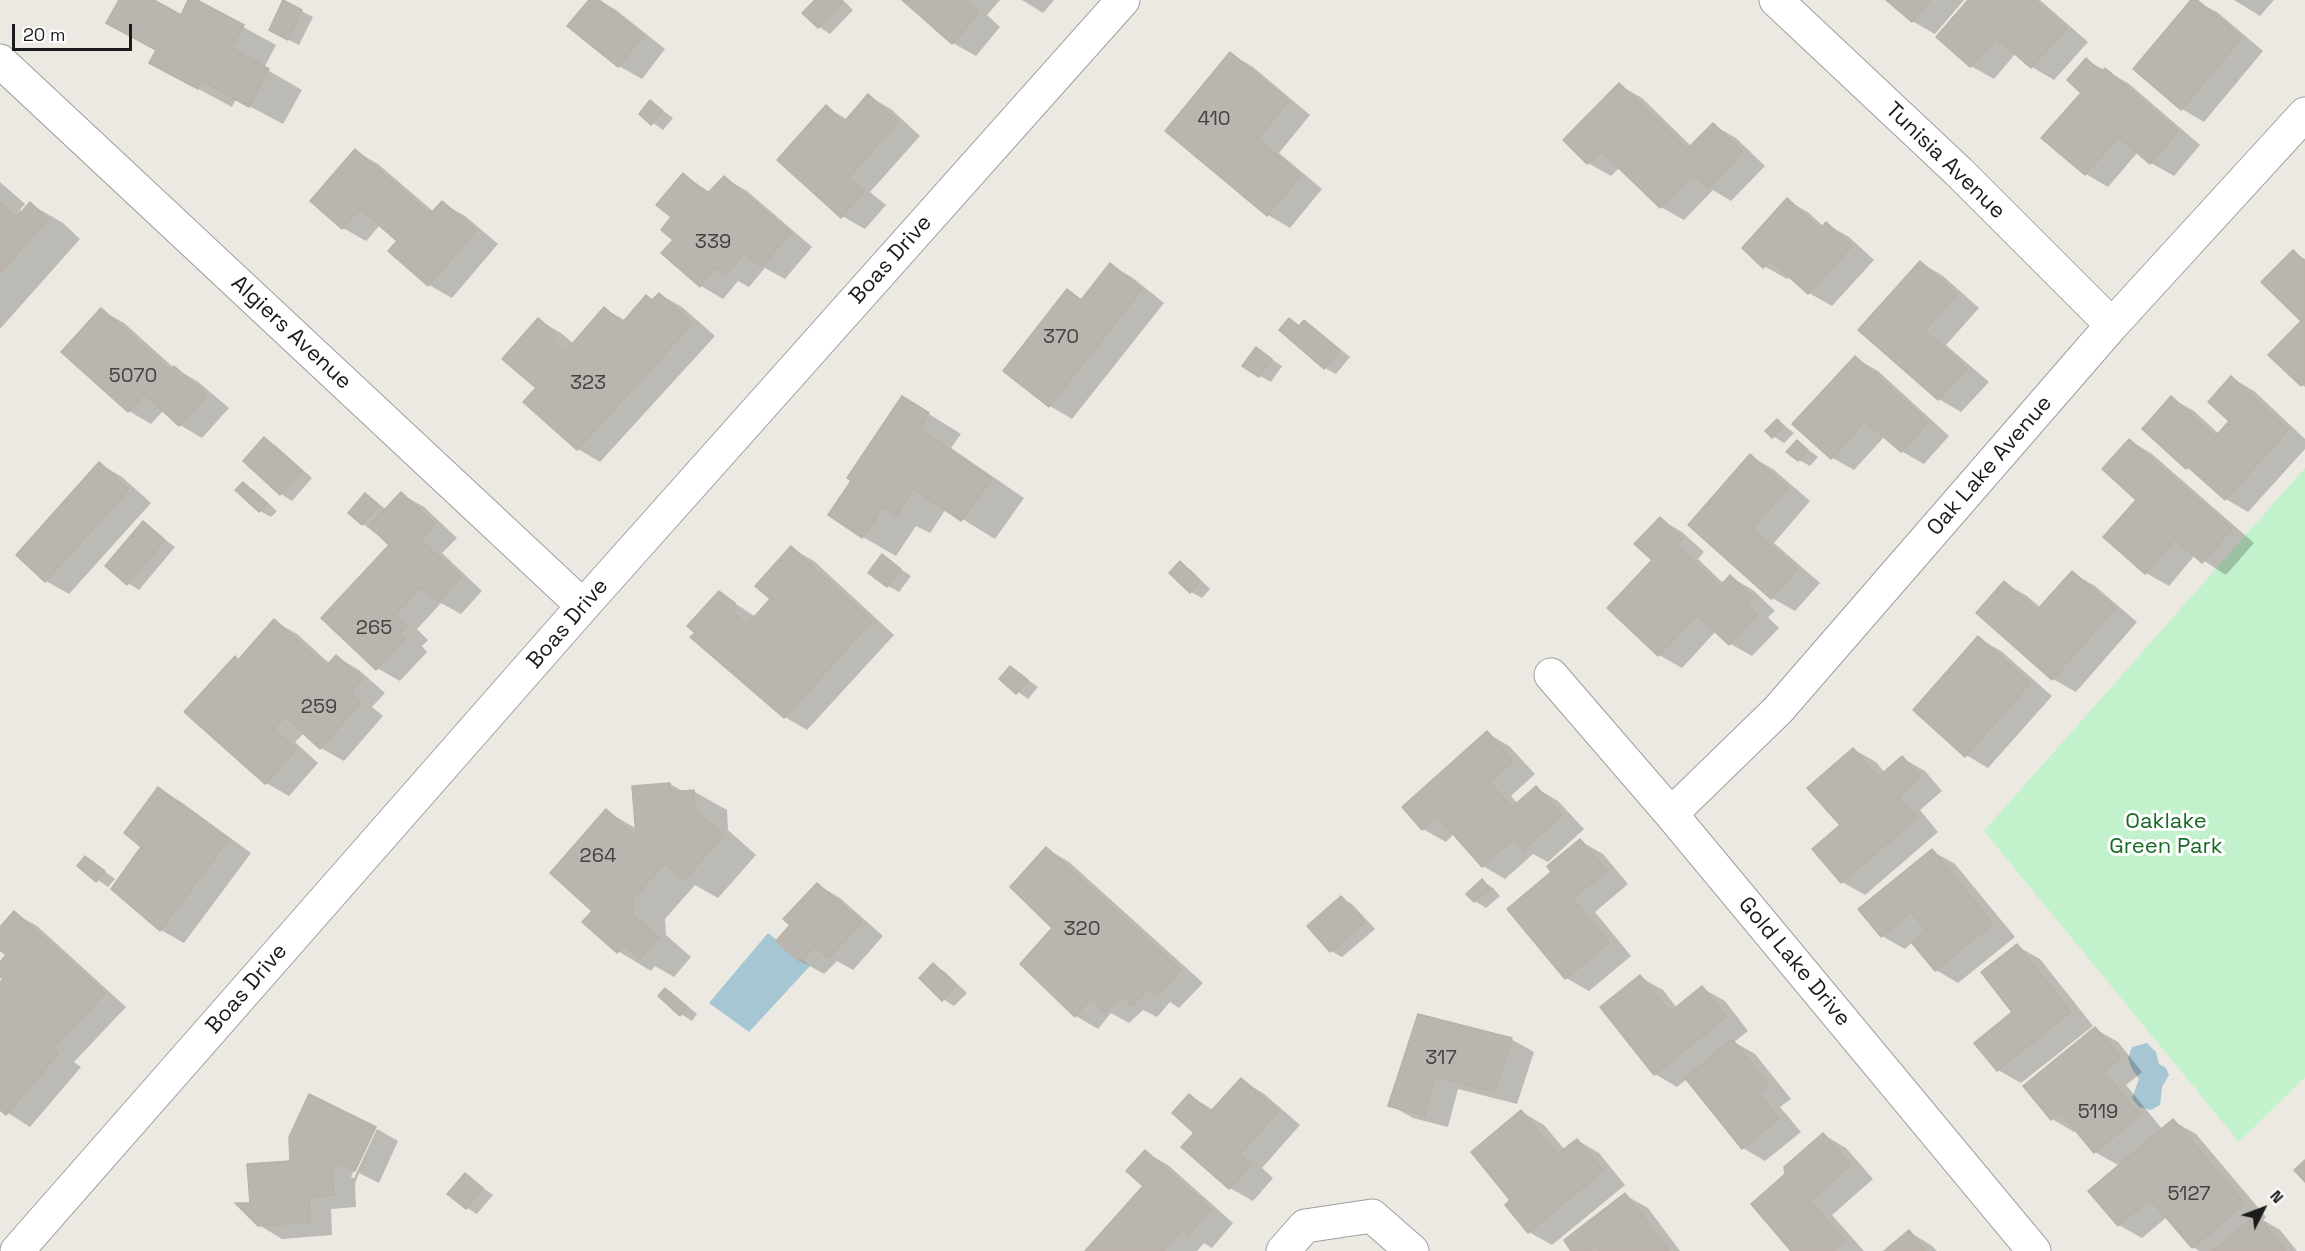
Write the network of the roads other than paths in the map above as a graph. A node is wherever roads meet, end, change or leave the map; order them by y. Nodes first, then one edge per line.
1 (1123, 0) edge
2 (1776, 0) edge
3 (0, 61) edge
4 (2305, 114) edge
5 (2112, 325) junction
6 (583, 606) junction
7 (1551, 675) dead end
8 (1671, 814) junction
9 (17, 1251) edge
10 (1283, 1251) edge
11 (1412, 1251) edge
12 (2034, 1251) edge

1 - 6 street, Boas Drive
2 - 5 street, Tunisia Avenue
3 - 6 street, Algiers Avenue
4 - 5 street, Oak Lake Avenue
5 - 8 street, Oak Lake Avenue
6 - 9 street, Boas Drive
7 - 8 street, Gold Lake Drive
8 - 12 street, Gold Lake Drive
10 - 11 street

